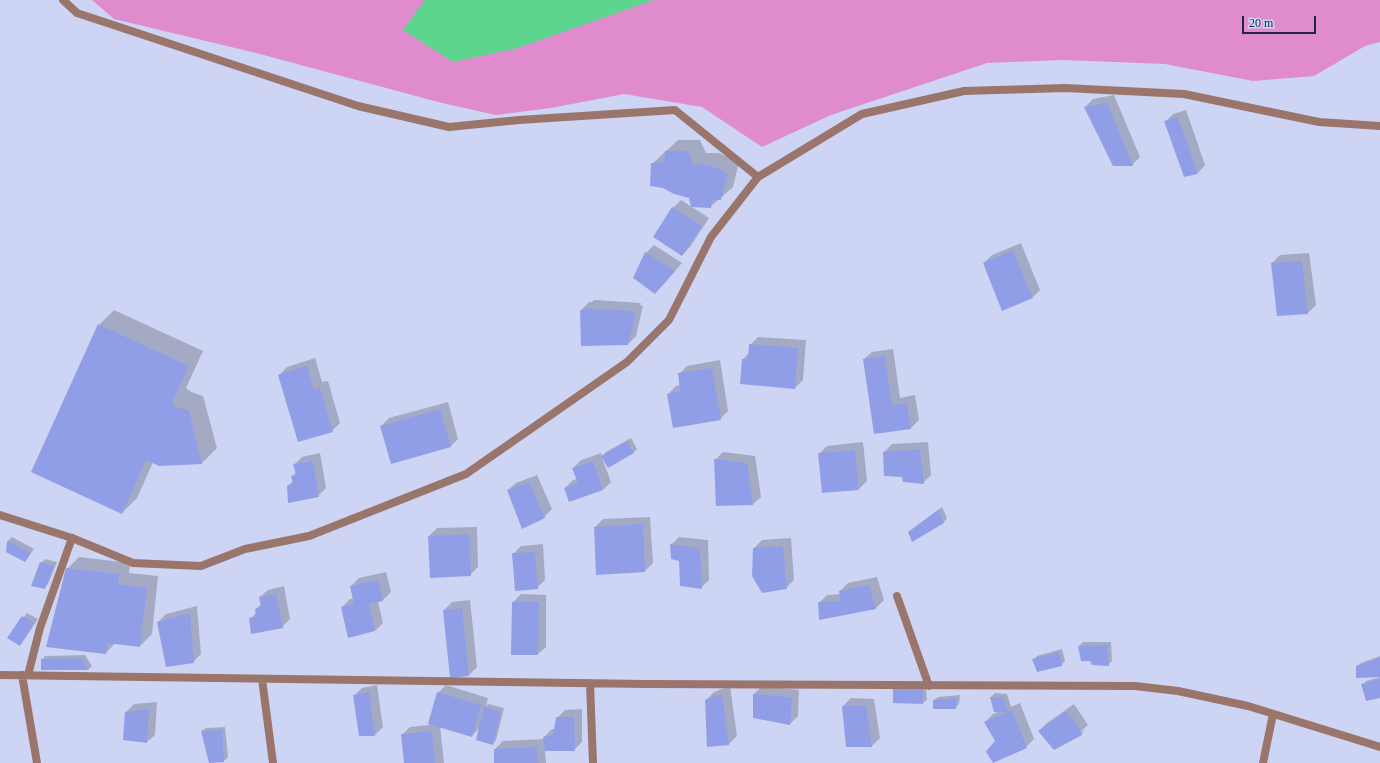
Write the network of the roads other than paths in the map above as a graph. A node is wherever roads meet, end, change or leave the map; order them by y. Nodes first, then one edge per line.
1 (63, 0) edge
2 (1380, 126) edge
3 (758, 177) junction
4 (0, 515) edge
5 (72, 538) junction
6 (897, 596) dead end
7 (0, 675) edge
8 (25, 675) junction
9 (262, 679) junction
10 (590, 683) junction
11 (929, 686) junction
12 (1273, 714) junction
13 (1380, 747) edge
14 (37, 763) edge
15 (274, 763) edge
16 (593, 763) edge
17 (1263, 763) edge

1 - 3 street
2 - 3 street
3 - 5 street
4 - 5 street
5 - 8 street
6 - 11 street
7 - 8 street
8 - 9 street
8 - 14 street
9 - 10 street
9 - 15 street
10 - 11 street
10 - 16 street
11 - 12 street
12 - 13 street
12 - 17 street

